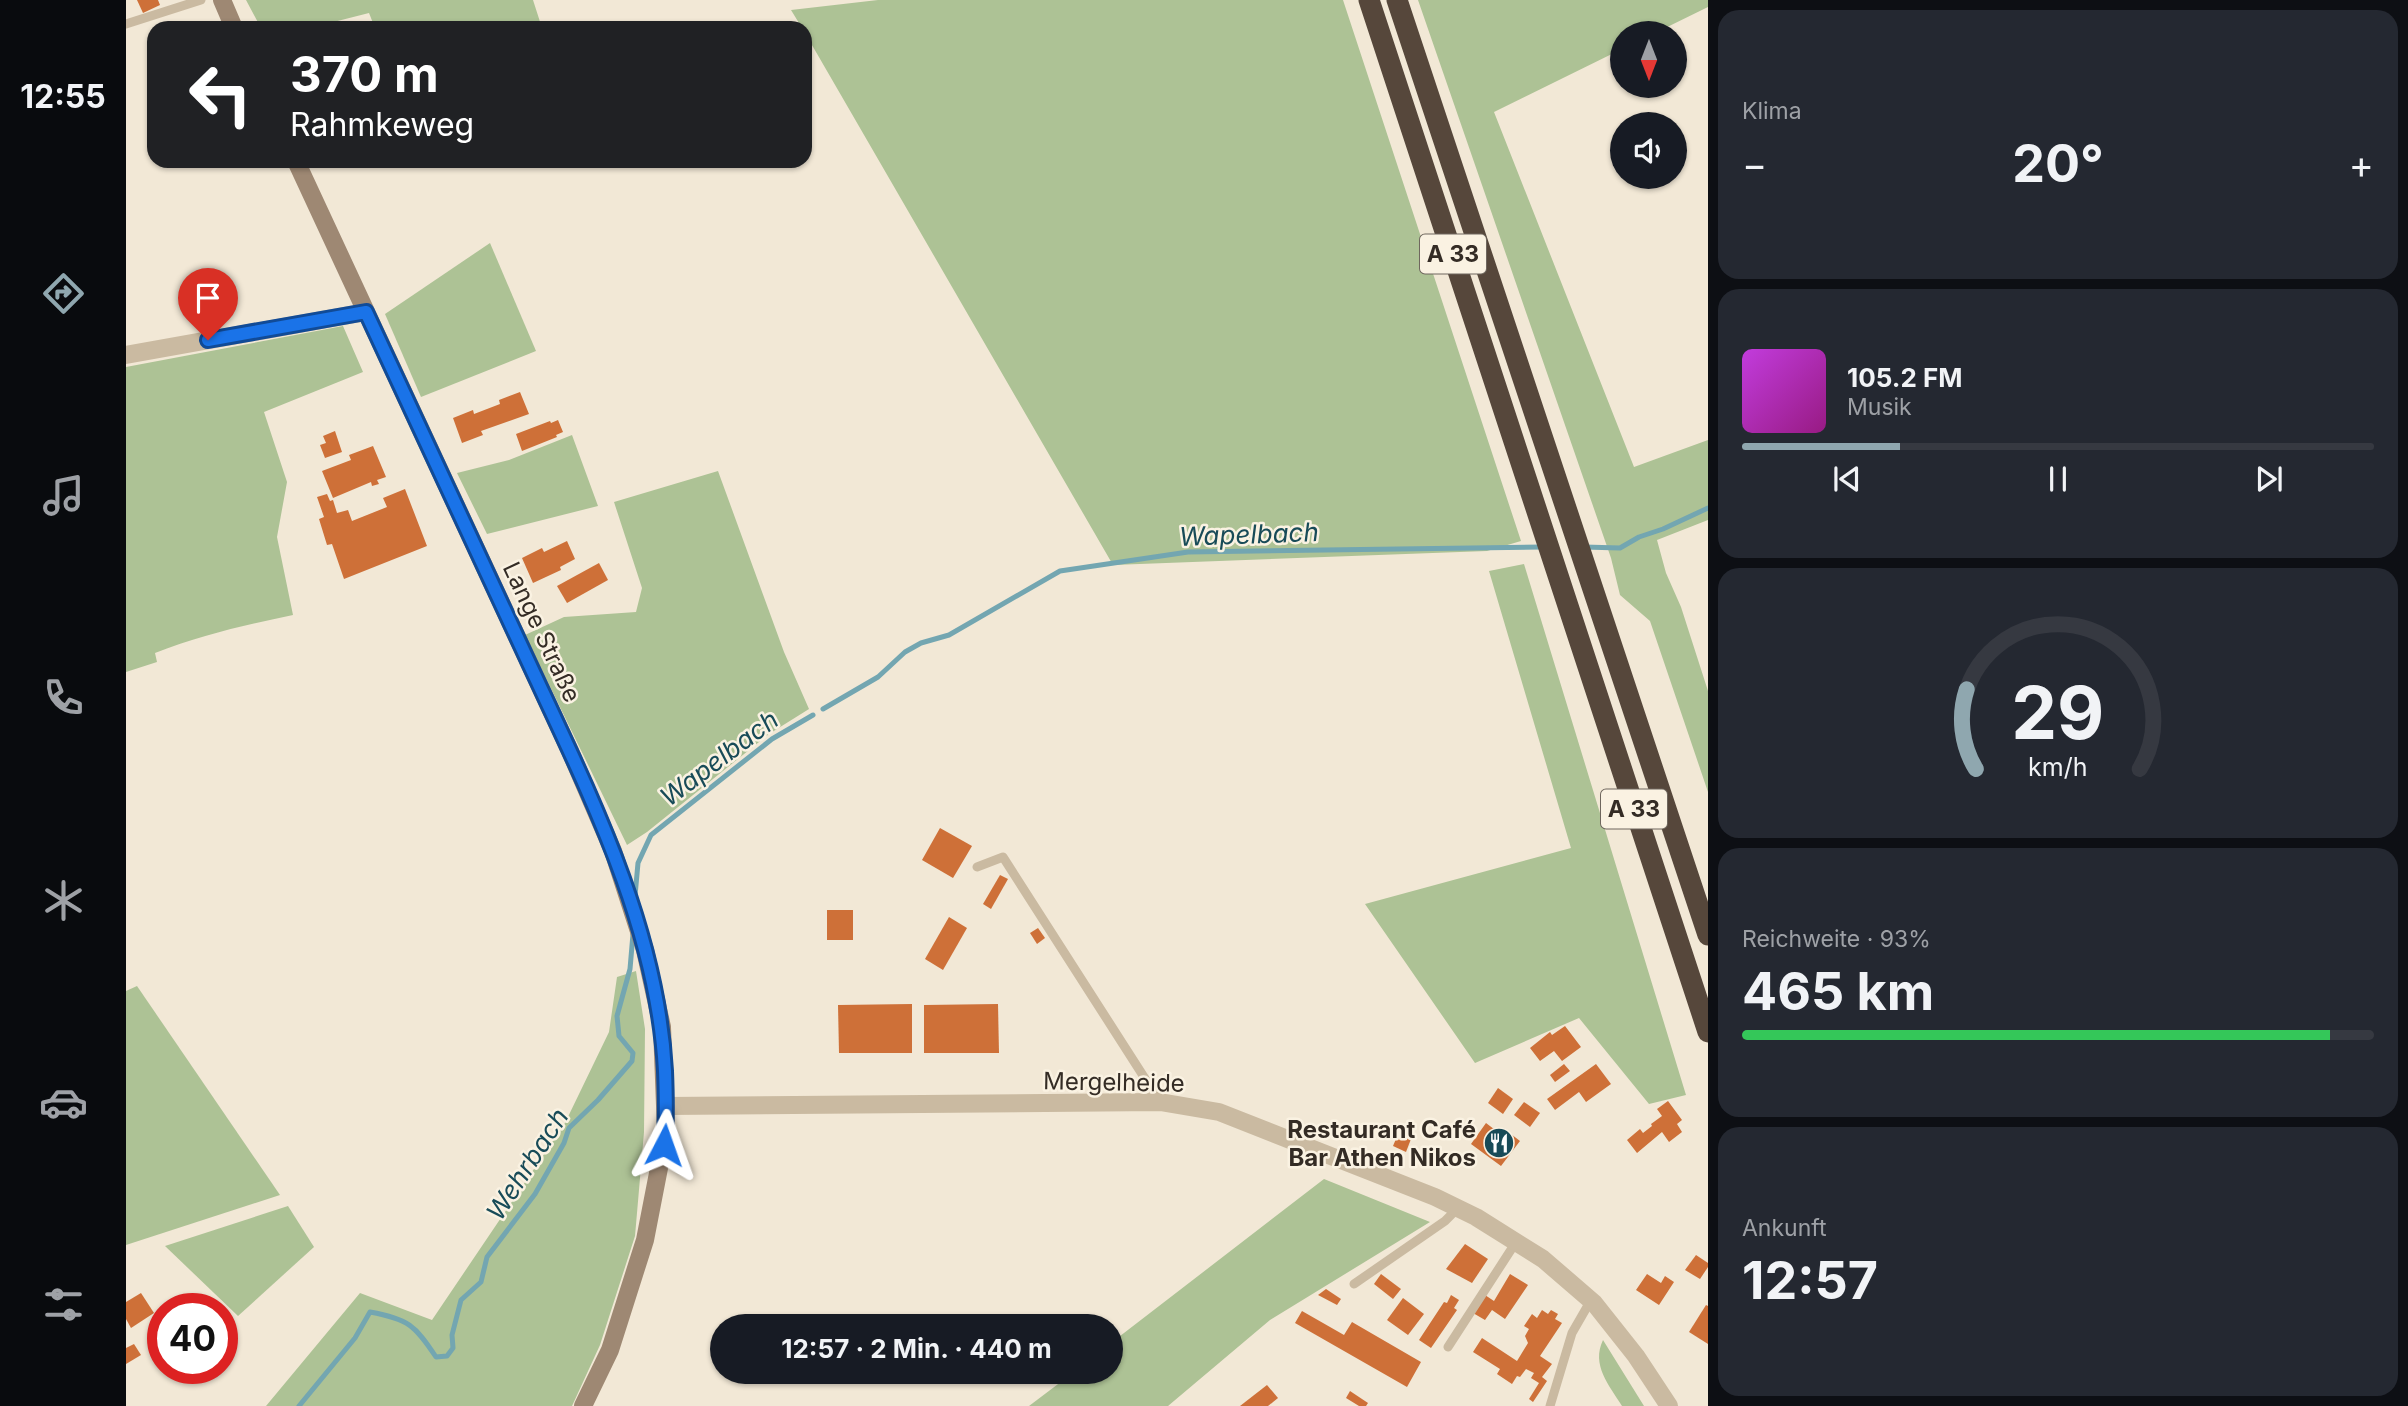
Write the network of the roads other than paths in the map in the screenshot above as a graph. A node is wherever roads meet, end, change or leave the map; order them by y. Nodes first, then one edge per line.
1 (201, 0) edge
2 (222, 0) edge
3 (1369, 0) edge
4 (1397, 0) edge
5 (231, 21) edge
6 (126, 24) edge
7 (299, 168) edge
8 (366, 312) junction
9 (126, 355) edge
10 (977, 867) dead end
11 (1708, 935) edge
12 (1708, 1032) edge
13 (1160, 1102) junction
14 (666, 1106) junction
15 (1458, 1208) junction
16 (1516, 1242) junction
17 (1354, 1284) dead end
18 (1591, 1300) junction
19 (1448, 1347) dead end
20 (583, 1406) edge
21 (1549, 1406) edge
22 (1669, 1406) edge

1 - 6 lane
2 - 5 street
3 - 12 highway, A 33
4 - 11 highway, A 33
7 - 8 street, Lange Straße
8 - 9 street
8 - 14 street, Lange Straße
10 - 13 lane
13 - 14 street, Mergelheide
13 - 15 street, Mergelheide
14 - 20 street, Lange Straße
15 - 16 street, Mergelheide
15 - 17 lane
16 - 18 street, Mergelheide
16 - 19 lane
18 - 21 lane
18 - 22 street, Mergelheide

